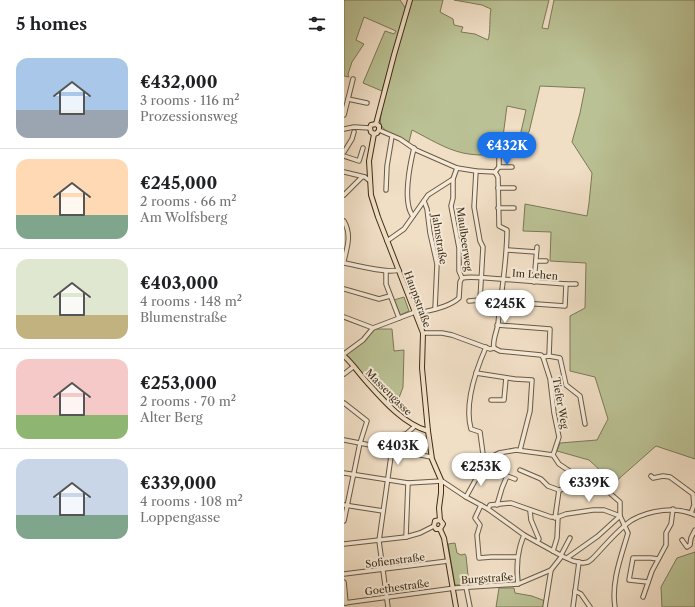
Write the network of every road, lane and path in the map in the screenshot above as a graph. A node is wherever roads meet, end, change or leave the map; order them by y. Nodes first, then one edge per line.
1 (410, 0) edge
2 (353, 79) dead end
3 (348, 99) junction
4 (367, 103) dead end
5 (344, 115) edge
6 (344, 124) edge
7 (376, 124) junction
8 (370, 128) junction
9 (345, 129) edge
10 (379, 130) junction
11 (354, 132) dead end
12 (374, 134) junction
13 (392, 136) junction
14 (363, 148) dead end
15 (414, 148) junction
16 (344, 152) edge
17 (499, 154) dead end
18 (344, 156) edge
19 (499, 167) junction
20 (512, 167) dead end
21 (457, 168) junction
22 (476, 171) junction
23 (344, 172) edge
24 (495, 172) junction
25 (362, 177) junction
26 (453, 179) junction
27 (370, 181) junction
28 (498, 188) junction
29 (514, 188) dead end
30 (386, 190) dead end
31 (344, 195) edge
32 (424, 201) junction
33 (498, 208) junction
34 (514, 208) dead end
35 (413, 216) junction
36 (344, 220) edge
37 (387, 241) junction
38 (537, 247) dead end
39 (507, 250) junction
40 (536, 252) junction
41 (536, 261) junction
42 (344, 262) edge
43 (546, 262) dead end
44 (399, 270) junction
45 (386, 271) junction
46 (462, 278) junction
47 (481, 278) junction
48 (503, 279) junction
49 (534, 282) junction
50 (566, 284) junction
51 (576, 284) dead end
52 (344, 289) edge
53 (390, 296) junction
54 (480, 300) junction
55 (469, 301) dead end
56 (500, 302) junction
57 (435, 309) junction
58 (415, 313) junction
59 (344, 317) edge
60 (399, 318) junction
61 (497, 326) junction
62 (373, 328) junction
63 (423, 333) junction
64 (486, 347) junction
65 (494, 348) junction
66 (344, 355) edge
67 (549, 356) junction
68 (543, 357) junction
69 (353, 367) junction
70 (476, 373) junction
71 (344, 374) edge
72 (506, 378) junction
73 (491, 400) dead end
74 (344, 403) edge
75 (585, 424) dead end
76 (414, 427) junction
77 (428, 431) junction
78 (401, 435) dead end
79 (344, 440) edge
80 (360, 443) junction
81 (392, 449) junction
82 (520, 450) junction
83 (553, 455) junction
84 (431, 457) junction
85 (487, 459) junction
86 (520, 470) dead end
87 (344, 473) edge
88 (353, 475) junction
89 (652, 476) dead end
90 (516, 479) dead end
91 (387, 480) junction
92 (442, 481) junction
93 (408, 483) junction
94 (605, 489) dead end
95 (559, 490) junction
96 (466, 497) junction
97 (481, 505) junction
98 (497, 505) junction
99 (345, 506) edge
100 (488, 509) junction
101 (672, 509) junction
102 (383, 511) junction
103 (530, 511) junction
104 (693, 514) edge
105 (620, 516) junction
106 (556, 517) junction
107 (440, 520) junction
108 (344, 521) edge
109 (434, 526) junction
110 (624, 526) junction
111 (440, 529) junction
112 (695, 530) edge
113 (524, 535) junction
114 (406, 537) junction
115 (570, 538) dead end
116 (682, 540) dead end
117 (379, 541) junction
118 (537, 542) junction
119 (344, 544) edge
120 (553, 551) junction
121 (561, 556) junction
122 (517, 557) junction
123 (567, 558) junction
124 (658, 560) junction
125 (448, 561) junction
126 (579, 562) junction
127 (383, 569) junction
128 (551, 570) junction
129 (344, 574) edge
130 (344, 582) edge
131 (648, 582) junction
132 (518, 584) junction
133 (466, 587) junction
134 (452, 588) junction
135 (575, 591) junction
136 (387, 597) junction
137 (643, 597) dead end
138 (345, 603) edge
139 (388, 607) edge
140 (456, 607) edge
141 (470, 607) edge
142 (545, 607) edge
143 (573, 607) edge
144 (590, 607) edge
145 (615, 607) edge

1 - 7 main road
2 - 3 street
3 - 4 street
3 - 5 street
6 - 9 street
7 - 8 main road
7 - 10 main road
8 - 9 street
8 - 12 main road
10 - 12 main road
10 - 13 street
11 - 16 street
12 - 27 main road, Hauptstraße
13 - 15 street
13 - 30 street
14 - 18 street
15 - 21 street
15 - 35 street
17 - 19 street
19 - 20 street
19 - 24 street
21 - 22 street
21 - 26 street, Maulbeerweg
22 - 24 street
22 - 47 street
23 - 25 street
24 - 28 street
25 - 27 street
25 - 31 street
26 - 32 street
26 - 46 street, Maulbeerweg
27 - 37 main road, Hauptstraße
28 - 29 street
28 - 33 street
32 - 35 street
32 - 57 street, Jahnstraße
33 - 34 street
33 - 39 street
35 - 37 street
36 - 42 street
37 - 44 main road, Hauptstraße
38 - 40 street
39 - 40 street
39 - 48 street
40 - 41 street
41 - 43 street
41 - 49 street
42 - 45 street
44 - 45 street
44 - 58 main road, Hauptstraße
45 - 53 street
46 - 47 street, Im Lehen
46 - 57 street, Maulbeerweg
47 - 48 street, Im Lehen
47 - 54 street
48 - 49 street, Im Lehen
48 - 56 street
49 - 50 street, Im Lehen
50 - 51 street, Im Lehen
50 - 56 street, Im Lehen
52 - 53 street
53 - 60 street
54 - 55 street
54 - 56 street
56 - 61 street
57 - 58 street
58 - 60 street
58 - 63 main road, Hauptstraße
59 - 62 street
60 - 62 street
61 - 65 street
61 - 67 street
62 - 66 street
63 - 64 street
63 - 77 main road, Hauptstraße
64 - 65 street
64 - 70 street
65 - 68 street
66 - 69 main road, Massengasse
67 - 68 street
67 - 75 street
68 - 83 street, Tiefer Weg
69 - 71 street
69 - 76 main road, Massengasse
70 - 72 street
70 - 85 street
72 - 73 street
72 - 82 street
74 - 80 street
76 - 77 main road, Massengasse
76 - 78 street
77 - 84 main road, Hauptstraße
79 - 80 street
80 - 81 street
80 - 88 street
81 - 84 street
81 - 91 street
82 - 83 street
82 - 85 street
83 - 95 street
84 - 92 main road, Hauptstraße
85 - 96 street
86 - 95 street
87 - 88 street
88 - 91 street
88 - 99 street
89 - 104 street
90 - 98 street
91 - 93 street
91 - 102 street
92 - 93 street
92 - 96 street
92 - 107 main road
93 - 114 street
94 - 105 street
95 - 106 street
96 - 97 street
97 - 100 street
97 - 122 street
98 - 100 street
98 - 103 street
99 - 102 street
99 - 108 street
100 - 113 street
101 - 104 street
101 - 110 street
101 - 124 street
102 - 117 street
103 - 106 street
103 - 118 street
105 - 106 street
105 - 110 street
105 - 123 street
106 - 120 street
107 - 109 main road
107 - 111 main road
109 - 111 main road
109 - 114 street
110 - 126 street
110 - 145 street
111 - 125 main road
112 - 116 street
113 - 118 street
113 - 122 street
114 - 117 street
115 - 121 street, Burgstraße
117 - 119 street
117 - 127 street
118 - 120 street
120 - 121 street
121 - 123 street
121 - 128 street, Burgstraße
122 - 132 street
123 - 126 street
124 - 131 street
124 - 131 street
125 - 127 street, Sofienstraße
125 - 134 main road
126 - 135 street
127 - 129 street, Sofienstraße
127 - 136 street
128 - 132 street, Burgstraße
128 - 142 street
130 - 138 street
131 - 137 street
132 - 133 street, Burgstraße
133 - 134 street, Burgstraße
133 - 141 street
134 - 136 street, Goethestraße
134 - 140 main road
135 - 143 street
135 - 144 street
136 - 138 street, Goethestraße
136 - 139 street

